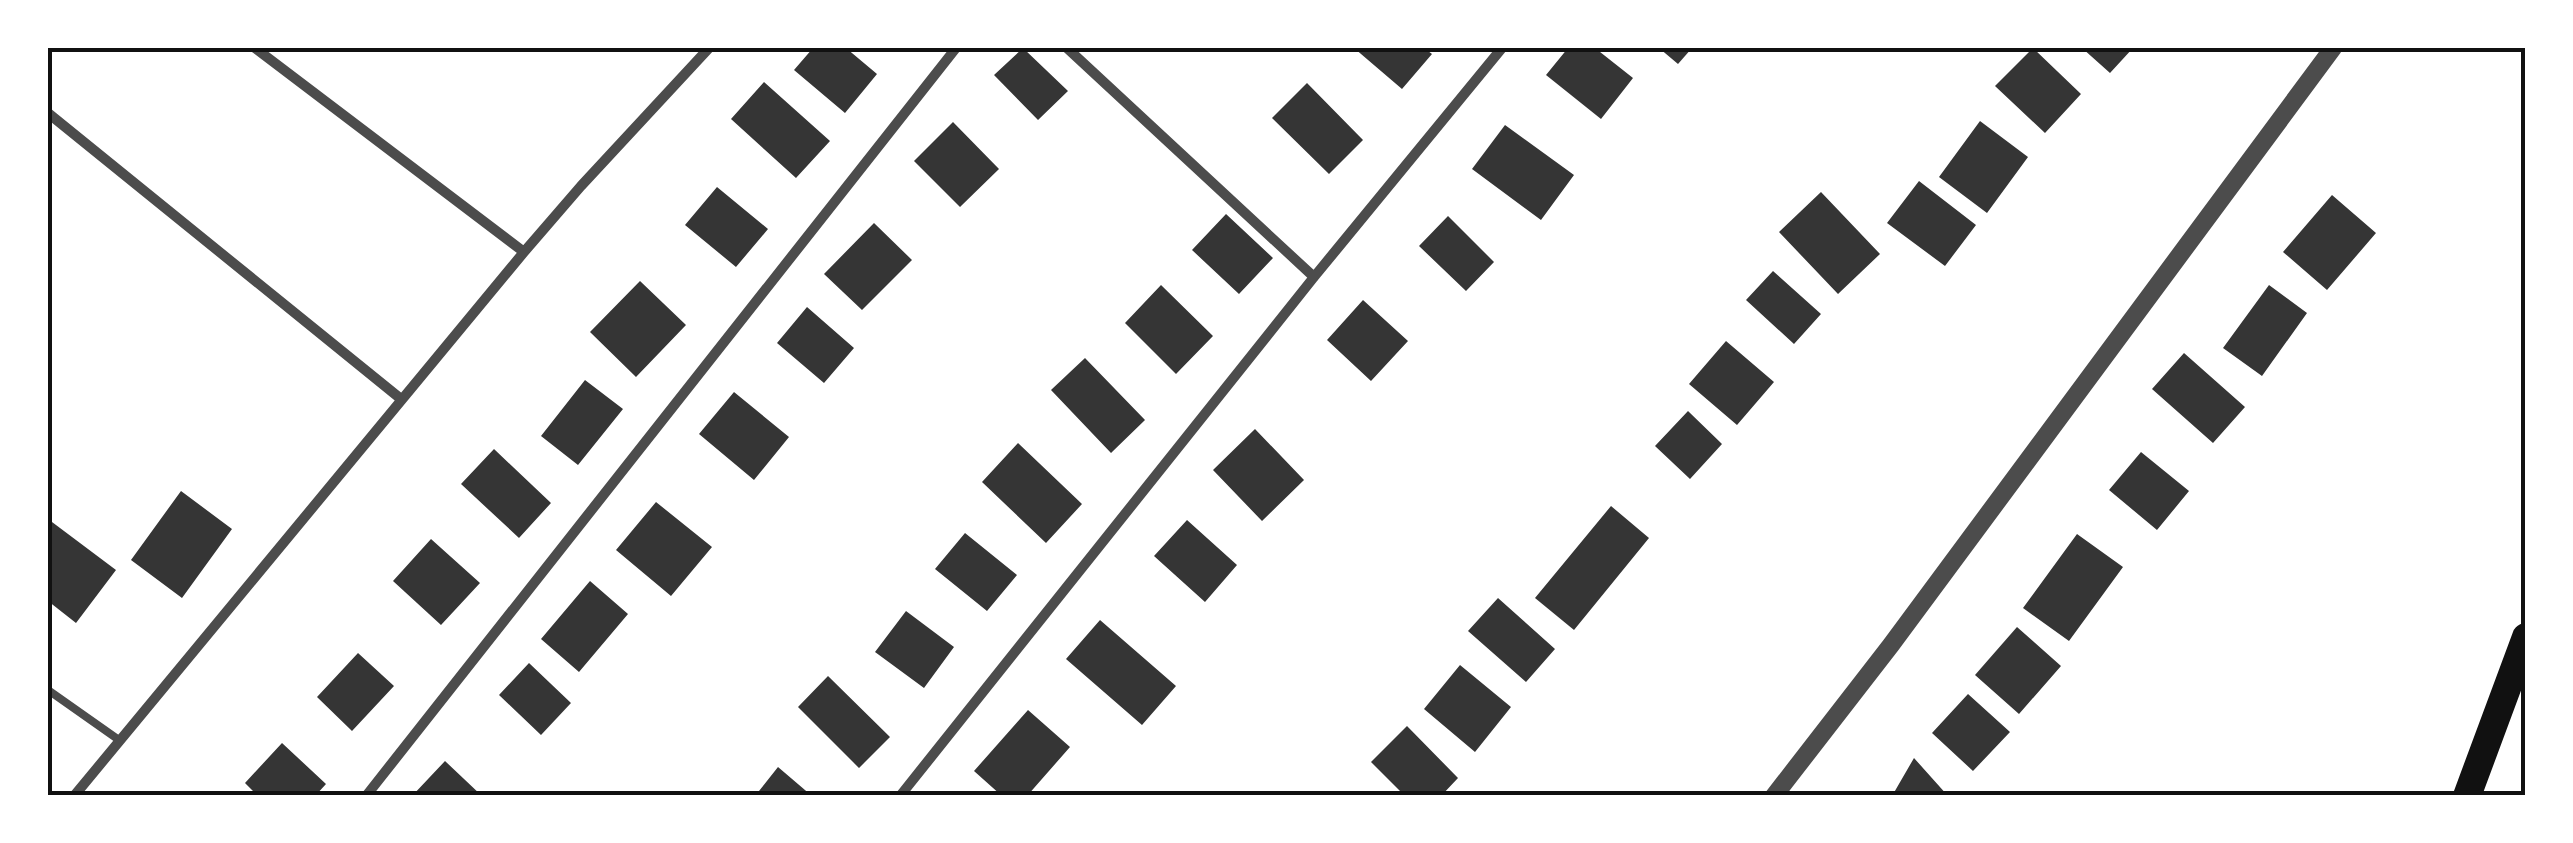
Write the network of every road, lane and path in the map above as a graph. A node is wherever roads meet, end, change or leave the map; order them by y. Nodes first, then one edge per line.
1 (255, 48) edge
2 (709, 48) edge
3 (956, 48) edge
4 (1067, 48) edge
5 (1502, 48) edge
6 (2333, 48) edge
7 (48, 113) edge
8 (524, 252) junction
9 (1314, 277) junction
10 (401, 398) junction
11 (2526, 637) edge
12 (48, 690) edge
13 (119, 740) junction
14 (74, 796) edge
15 (366, 796) edge
16 (900, 796) edge
17 (1774, 796) edge
18 (2468, 796) edge

1 - 8 street
2 - 8 street
3 - 15 street
4 - 9 street
5 - 9 street
6 - 17 street
7 - 10 street
8 - 10 street
9 - 16 street
10 - 13 street
11 - 18 highway
12 - 13 lane
13 - 14 street

